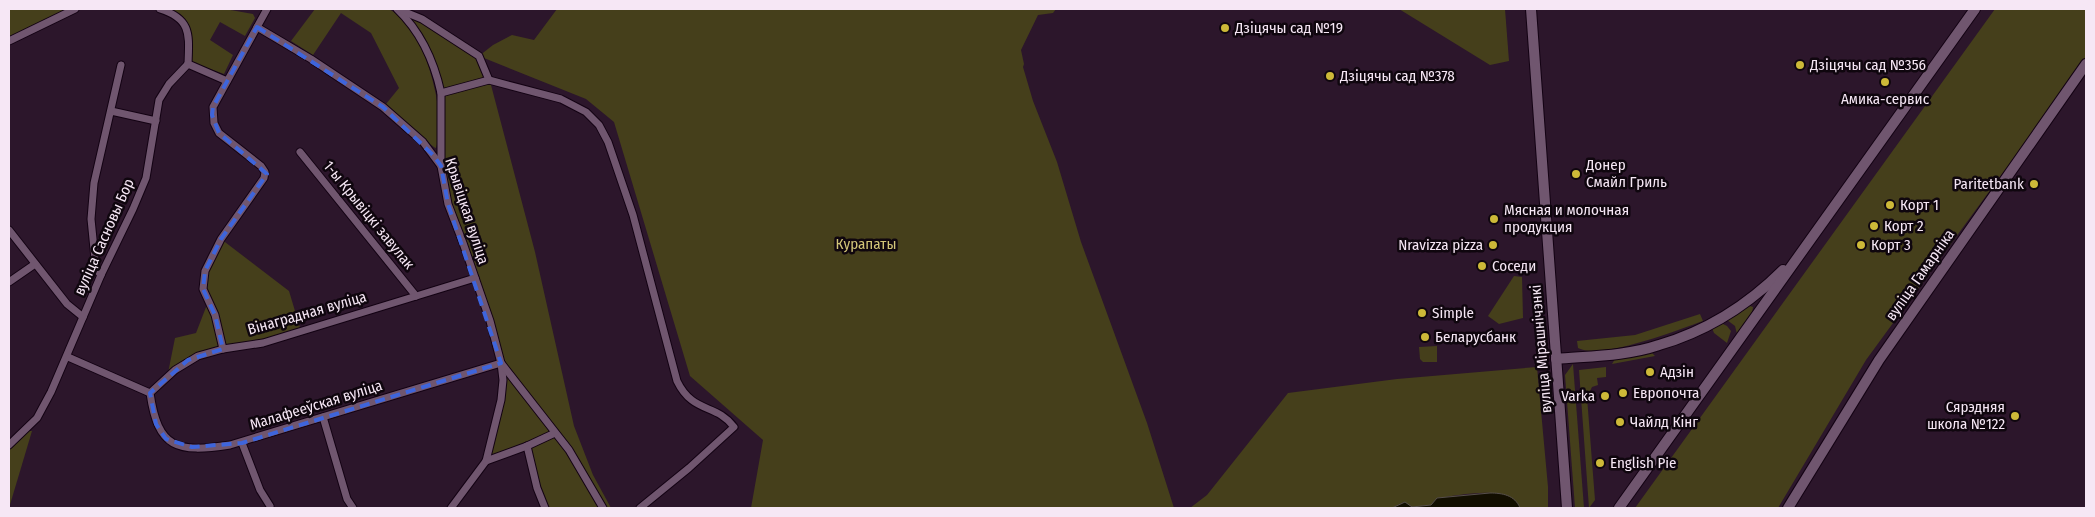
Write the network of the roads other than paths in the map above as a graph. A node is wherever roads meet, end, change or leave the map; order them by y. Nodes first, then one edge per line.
1 (75, 9) edge
2 (160, 9) edge
3 (267, 9) edge
4 (396, 9) edge
5 (1531, 9) edge
6 (1976, 9) edge
7 (257, 27) junction
8 (9, 41) edge
9 (188, 64) junction
10 (2086, 64) edge
11 (121, 65) dead end
12 (489, 80) junction
13 (227, 81) junction
14 (441, 93) junction
15 (110, 111) junction
16 (156, 121) junction
17 (300, 152) dead end
18 (441, 166) junction
19 (9, 230) edge
20 (1802, 252) junction
21 (35, 264) junction
22 (101, 275) junction
23 (475, 278) junction
24 (9, 282) edge
25 (416, 296) junction
26 (83, 317) junction
27 (223, 349) junction
28 (68, 357) junction
29 (1556, 359) junction
30 (501, 363) junction
31 (150, 393) junction
32 (323, 417) junction
33 (555, 432) junction
34 (242, 443) junction
35 (9, 445) edge
36 (527, 446) junction
37 (486, 461) junction
38 (270, 506) dead end
39 (353, 508) edge
40 (451, 508) edge
41 (544, 508) edge
42 (603, 508) edge
43 (640, 508) edge
44 (1567, 508) edge
45 (1619, 508) edge
46 (1788, 508) edge

1 - 8 street
2 - 9 street
3 - 7 street
4 - 12 street
4 - 14 street
5 - 29 main road, вуліца Мірашнічэнкі
6 - 20 main road
7 - 13 street
7 - 18 street, Крывіцкая вуліца
9 - 13 street
9 - 16 street, вуліца Сасновы Бор
10 - 46 main road, вуліца Гамарніка
11 - 15 street
12 - 14 street
12 - 43 street
13 - 27 street
14 - 18 street
15 - 16 street
15 - 22 street
16 - 22 street, вуліца Сасновы Бор
17 - 25 street, 1-ы Крывіцкі завулак
18 - 23 street, Крывіцкая вуліца
19 - 21 street
20 - 29 main road
20 - 45 main road
21 - 24 street
21 - 26 street
22 - 26 street, вуліца Сасновы Бор
23 - 25 street, Вінаградная вуліца
23 - 30 street, Крывіцкая вуліца
25 - 27 street, Вінаградная вуліца
26 - 28 street, вуліца Сасновы Бор
27 - 31 street, Вінаградная вуліца
28 - 31 street
28 - 35 street, вуліца Сасновы Бор
29 - 44 main road, вуліца Мірашнічэнкі
30 - 32 street, Малафееўская вуліца
30 - 33 street
30 - 37 street, Крывіцкая вуліца
31 - 34 street, Малафееўская вуліца
32 - 34 street, Малафееўская вуліца
32 - 39 street
33 - 36 street
33 - 42 street
34 - 38 street
36 - 37 street
36 - 41 street
37 - 40 street, Крывіцкая вуліца

